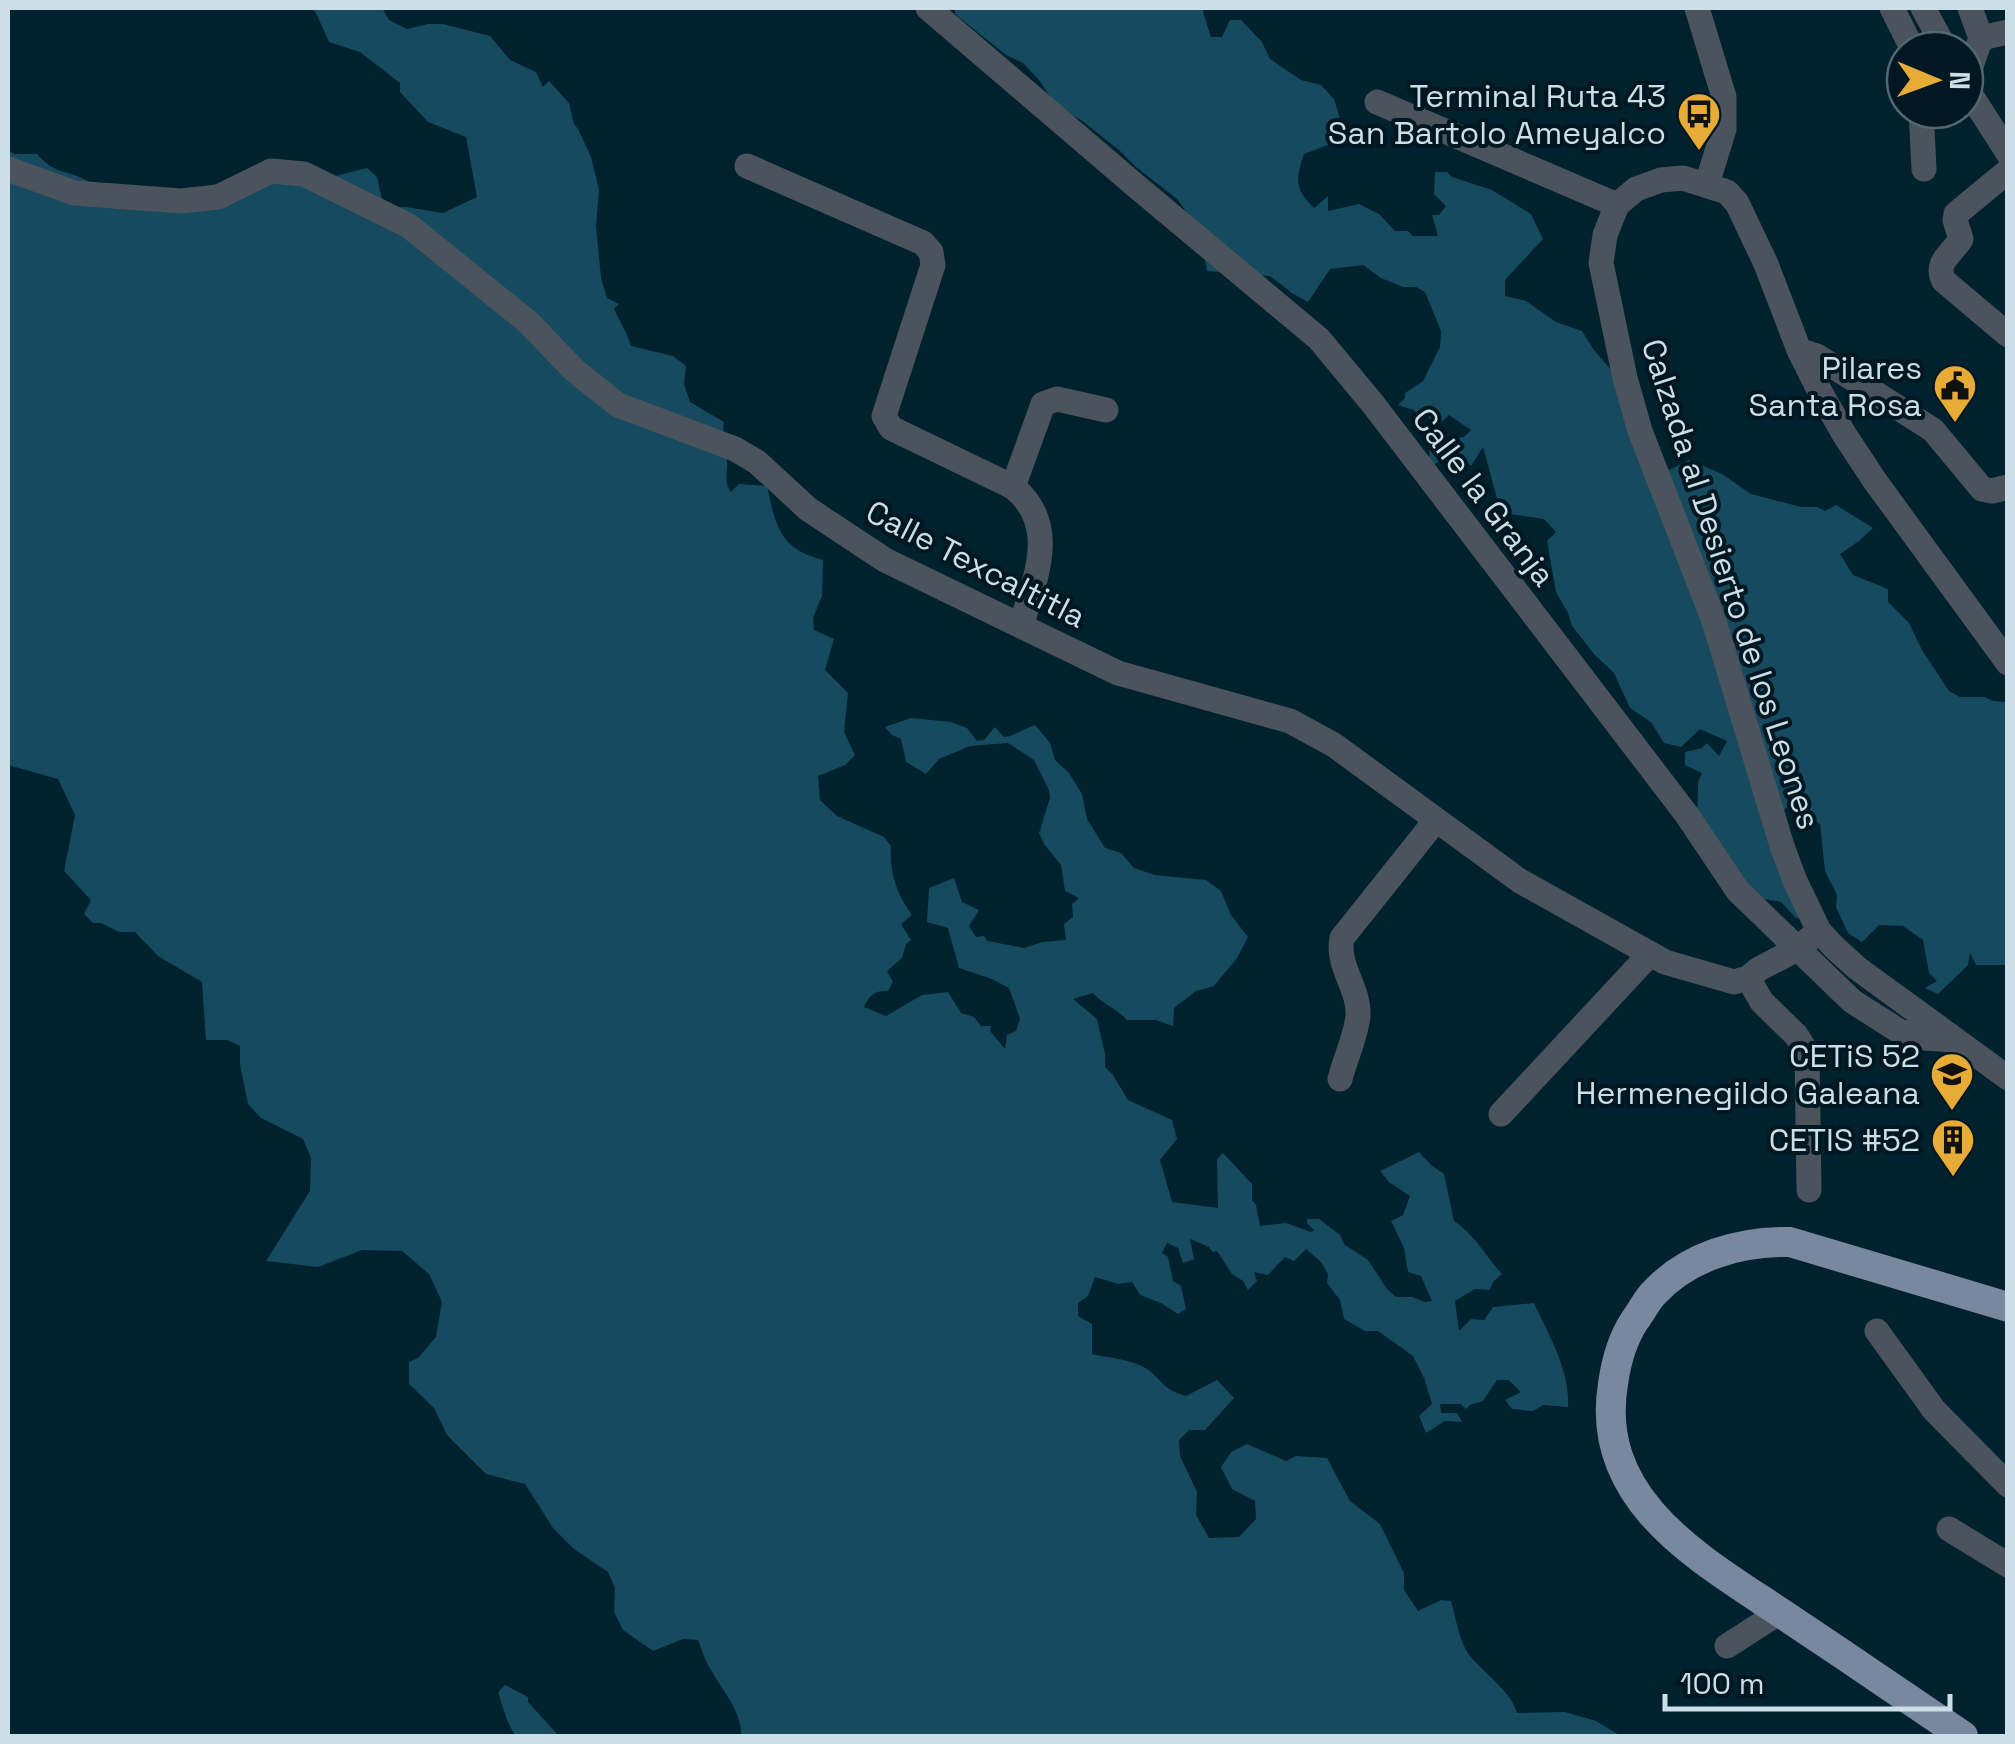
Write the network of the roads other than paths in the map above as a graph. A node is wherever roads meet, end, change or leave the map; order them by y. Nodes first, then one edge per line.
1 (928, 8) edge
2 (1697, 8) edge
3 (1923, 8) edge
4 (1935, 30) edge
5 (1377, 102) dead end
6 (1985, 117) edge
7 (1923, 130) edge
8 (2008, 153) edge
9 (747, 166) dead end
10 (8, 169) edge
11 (1924, 169) dead end
12 (2008, 171) edge
13 (1707, 184) junction
14 (1617, 205) junction
15 (2008, 336) edge
16 (1800, 350) junction
17 (1106, 410) dead end
18 (1014, 487) junction
19 (2008, 487) edge
20 (1021, 626) junction
21 (2008, 663) edge
22 (1436, 820) junction
23 (1819, 931) junction
24 (1798, 950) junction
25 (1650, 954) junction
26 (1748, 978) junction
27 (1954, 1040) junction
28 (2008, 1078) edge
29 (1340, 1079) dead end
30 (1502, 1114) dead end
31 (1809, 1190) dead end
32 (2008, 1307) edge
33 (1877, 1331) dead end
34 (2008, 1485) edge
35 (1949, 1530) dead end
36 (2008, 1565) edge
37 (1780, 1612) junction
38 (1728, 1646) dead end
39 (1963, 1736) edge

1 - 24 street, Calle la Granja
2 - 13 street
3 - 4 street
5 - 14 street
6 - 8 street
7 - 11 street
9 - 18 street
10 - 20 street, Calle Texcaltitla
12 - 15 street
13 - 14 street
13 - 16 street
14 - 23 street, Calzada al Desierto de los Leones
16 - 19 street
16 - 21 street
17 - 18 street
18 - 20 street
20 - 22 street, Calle Texcaltitla
22 - 25 street, Calle Texcaltitla
22 - 29 street
23 - 24 street
23 - 27 street, Calzada al Desierto de los Leones
24 - 26 street
24 - 27 street, Calle la Granja
25 - 26 street, Calle Texcaltitla
25 - 30 street
26 - 31 street
27 - 28 street, Calzada al Desierto de los Leones
32 - 37 main road
33 - 34 street
35 - 36 street
37 - 38 street
37 - 39 main road

